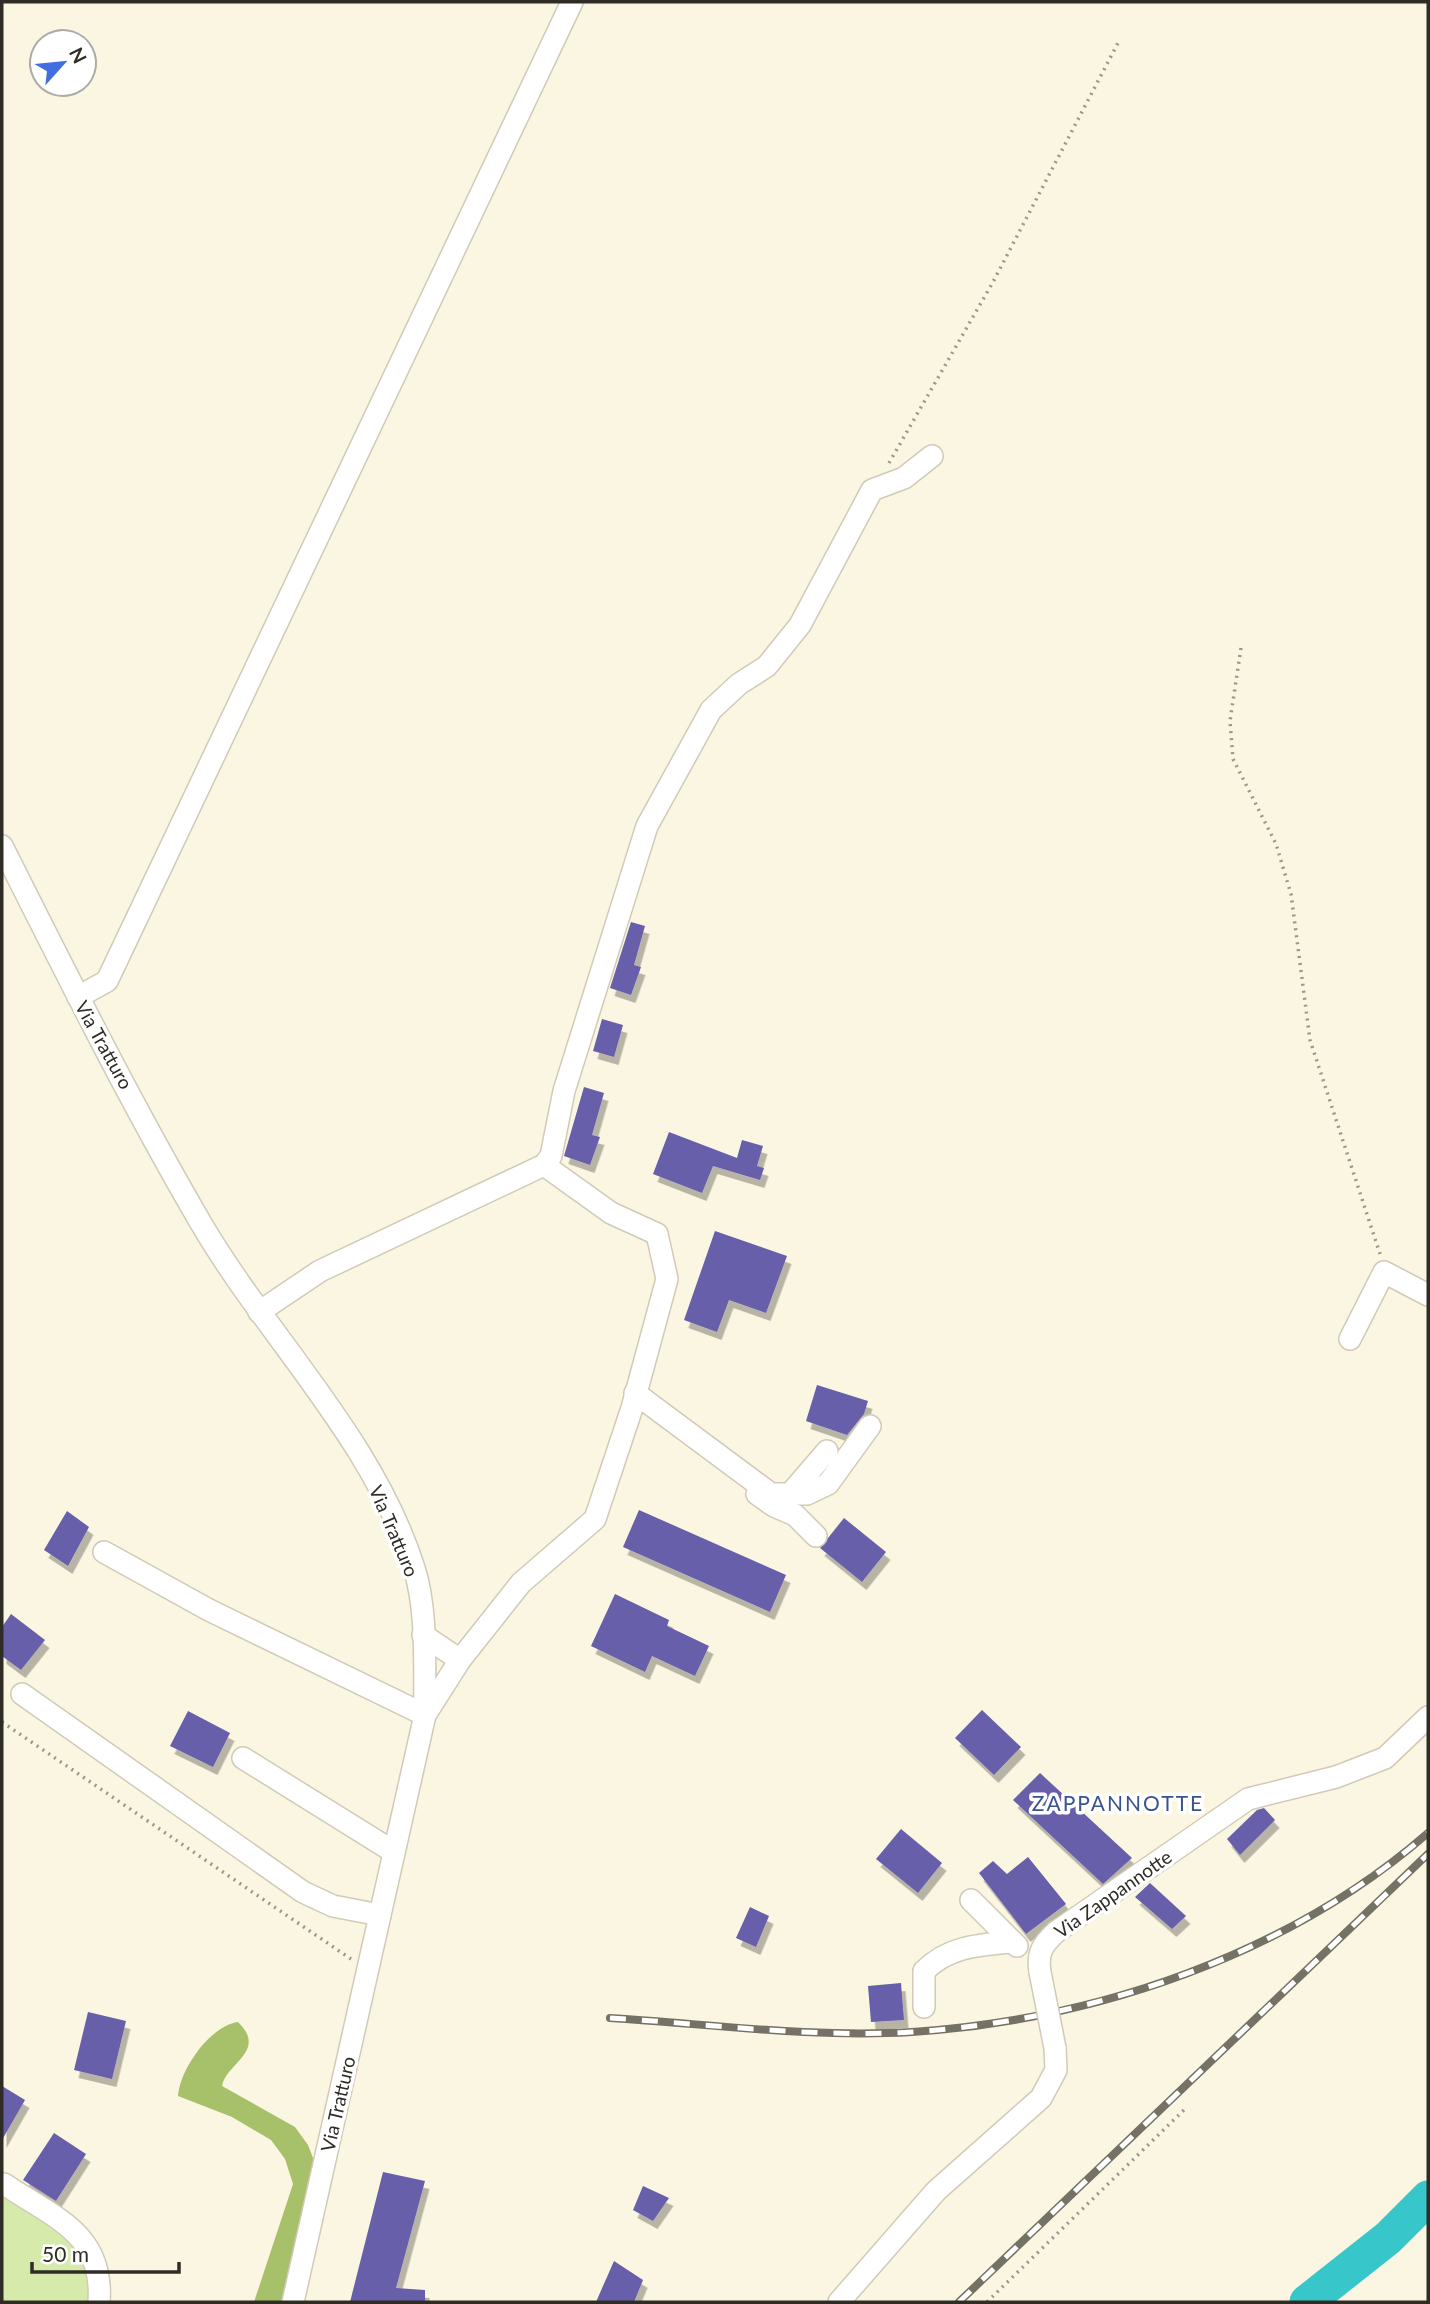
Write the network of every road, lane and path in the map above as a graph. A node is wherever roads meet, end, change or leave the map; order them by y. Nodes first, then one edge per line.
1 (572, 2) edge
2 (1119, 41) dead end
3 (932, 456) dead end
4 (872, 490) junction
5 (1241, 648) dead end
6 (2, 845) edge
7 (78, 997) junction
8 (544, 1166) junction
9 (1384, 1272) junction
10 (1428, 1295) edge
11 (260, 1312) junction
12 (1350, 1339) dead end
13 (633, 1401) junction
14 (870, 1426) dead end
15 (827, 1451) dead end
16 (790, 1494) junction
17 (816, 1536) dead end
18 (104, 1552) dead end
19 (424, 1635) junction
20 (460, 1660) junction
21 (22, 1694) dead end
22 (425, 1715) junction
23 (1428, 1717) edge
24 (2, 1722) edge
25 (243, 1758) dead end
26 (394, 1852) junction
27 (971, 1900) dead end
28 (380, 1915) junction
29 (1010, 1942) junction
30 (1039, 1965) junction
31 (368, 1969) junction
32 (923, 2007) dead end
33 (1188, 2107) dead end
34 (4, 2184) dead end
35 (99, 2302) edge
36 (293, 2302) edge
37 (839, 2302) edge
38 (987, 2302) edge

1 - 7 street
2 - 4 path
3 - 4 street
4 - 8 street
5 - 9 path
6 - 7 street, Via Tratturo
7 - 11 street, Via Tratturo
8 - 11 street
8 - 13 street
9 - 10 street
9 - 12 street
11 - 19 street, Via Tratturo
13 - 16 street
13 - 17 street
13 - 20 street
14 - 16 street
15 - 16 street
18 - 22 street
19 - 20 street
19 - 22 street, Via Tratturo
20 - 22 street
21 - 28 street
22 - 26 street, Via Tratturo
23 - 30 street, Via Zappannotte
24 - 31 path
25 - 26 street
26 - 28 street, Via Tratturo
27 - 29 street
28 - 31 street, Via Tratturo
29 - 30 street
29 - 32 street
30 - 37 street, bridge
31 - 36 street, Via Tratturo
33 - 38 path
34 - 35 street

